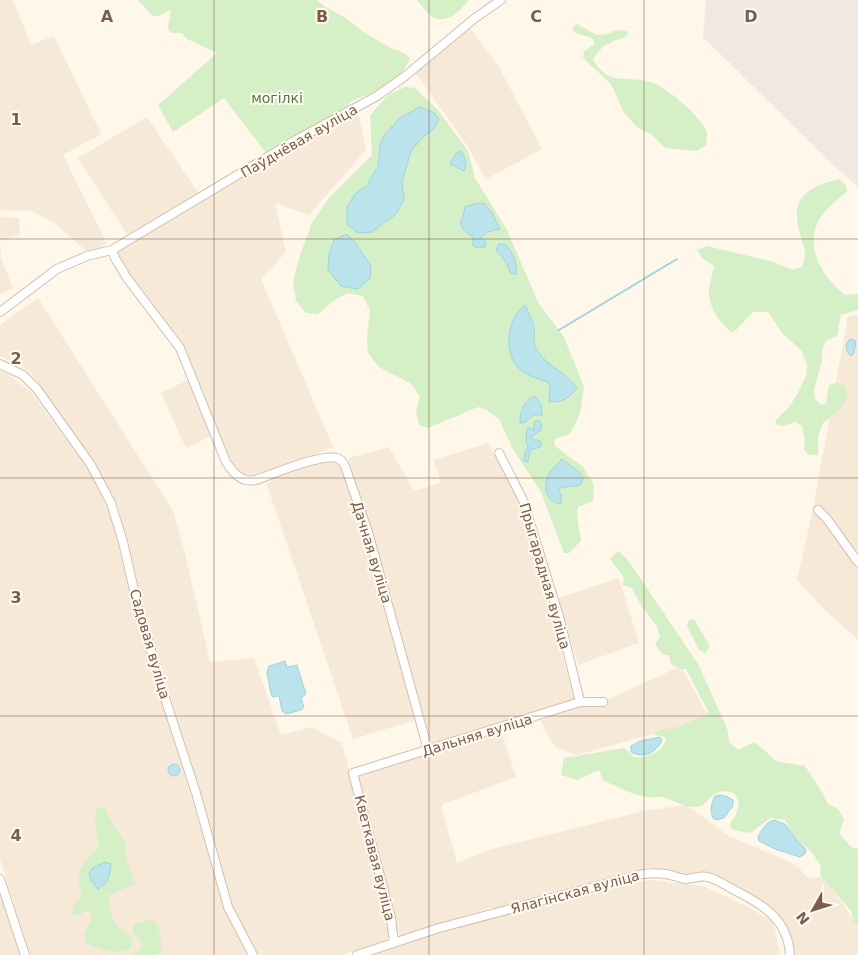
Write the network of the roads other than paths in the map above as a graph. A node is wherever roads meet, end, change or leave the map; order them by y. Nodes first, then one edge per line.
1 (501, 0) edge
2 (112, 250) junction
3 (0, 312) edge
4 (0, 364) edge
5 (499, 453) dead end
6 (818, 510) dead end
7 (858, 562) edge
8 (580, 702) junction
9 (603, 702) dead end
10 (428, 750) junction
11 (353, 773) joint
12 (0, 879) edge
13 (394, 943) junction
14 (24, 955) edge
15 (253, 955) edge
16 (357, 955) edge
17 (790, 955) edge

1 - 2 street, Паўднёвая вуліца
2 - 3 street, Паўднёвая вуліца
2 - 10 street, Дачная вуліца
4 - 15 street, Садовая вуліца
5 - 8 street, Прыгарадная вуліца
6 - 7 street
8 - 9 street, Дальняя вуліца
8 - 10 street, Дальняя вуліца
10 - 11 street, Дальняя вуліца
11 - 13 street, Кветкавая вуліца
12 - 14 street
13 - 16 street, Ялагінская вуліца
13 - 17 street, Ялагінская вуліца

